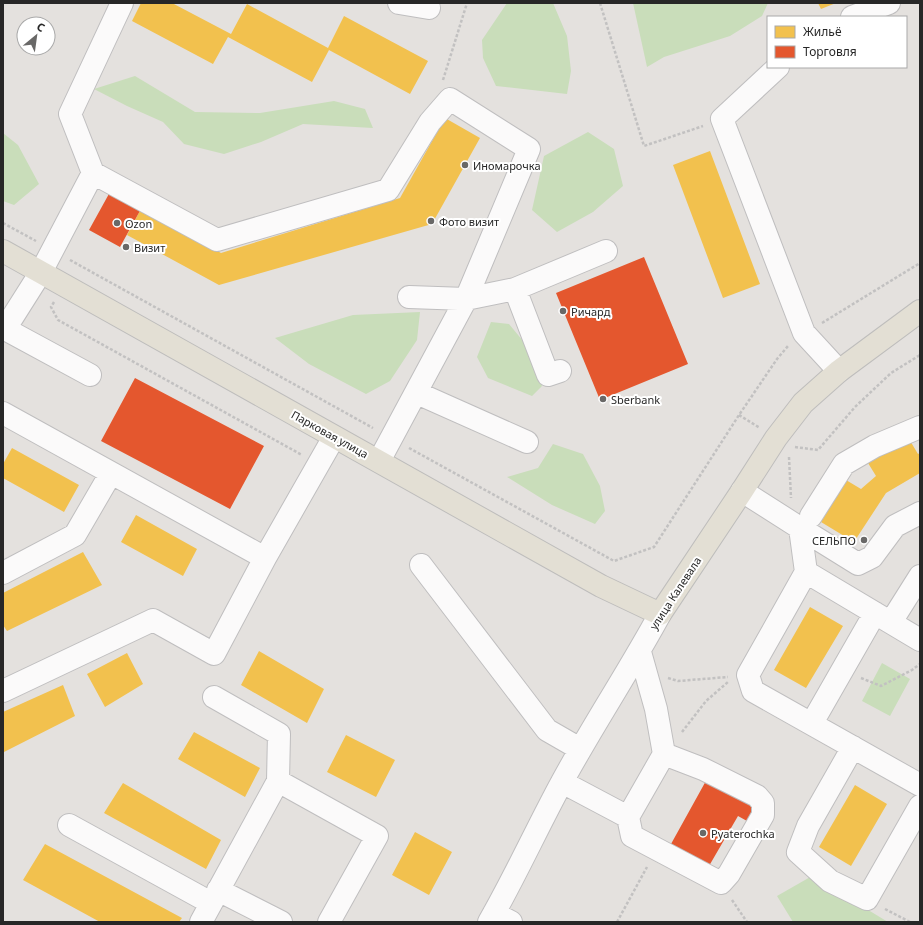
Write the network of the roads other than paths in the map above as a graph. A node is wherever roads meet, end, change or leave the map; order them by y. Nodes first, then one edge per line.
1 (122, 3) edge
2 (399, 3) edge
3 (889, 3) edge
4 (430, 8) dead end
5 (855, 16) edge
6 (777, 68) edge
7 (93, 174) junction
8 (3, 251) edge
9 (606, 251) dead end
10 (41, 272) junction
11 (515, 289) junction
12 (409, 297) dead end
13 (466, 299) junction
14 (920, 312) edge
15 (560, 371) dead end
16 (839, 371) junction
17 (90, 375) dead end
18 (416, 393) junction
19 (3, 412) edge
20 (920, 427) edge
21 (334, 437) junction
22 (527, 442) dead end
23 (379, 461) junction
24 (111, 473) junction
25 (742, 491) junction
26 (920, 513) edge
27 (801, 522) junction
28 (265, 558) junction
29 (422, 565) dead end
30 (806, 572) junction
31 (3, 573) edge
32 (920, 576) edge
33 (660, 614) junction
34 (883, 617) junction
35 (920, 640) edge
36 (642, 661) junction
37 (3, 691) edge
38 (214, 697) dead end
39 (812, 724) junction
40 (853, 747) junction
41 (580, 749) junction
42 (664, 754) junction
43 (278, 781) junction
44 (562, 782) junction
45 (920, 785) edge
46 (920, 806) edge
47 (628, 817) junction
48 (69, 825) dead end
49 (214, 896) junction
50 (498, 919) edge
51 (201, 922) edge
52 (281, 922) edge
53 (329, 922) edge

1 - 7 street
2 - 4 street
3 - 5 street
6 - 16 street
7 - 10 street
7 - 13 street
8 - 10 main road, Парковая улица
9 - 11 street
10 - 17 street
10 - 21 main road, Парковая улица
11 - 13 street
11 - 15 street
12 - 13 street
13 - 18 street
14 - 16 main road, улица Калевала
16 - 25 main road, улица Калевала
18 - 22 street
18 - 23 street
19 - 24 street
20 - 27 street
21 - 23 main road, Парковая улица
21 - 28 street
23 - 33 main road, Парковая улица
24 - 28 street
24 - 31 street
25 - 27 street
25 - 33 main road, улица Калевала
26 - 27 street
27 - 30 street
28 - 37 street
29 - 41 street
30 - 34 street
30 - 39 street
32 - 34 street
33 - 36 street, улица Калевала
34 - 35 street
34 - 39 street
36 - 41 street, улица Калевала
36 - 42 street
38 - 43 street
39 - 40 street
40 - 45 street
40 - 46 street
41 - 44 street, улица Калевала
42 - 47 street
42 - 47 street
43 - 49 street
43 - 53 street
44 - 47 street
44 - 50 street, улица Калевала
48 - 49 street
49 - 51 street
49 - 52 street

